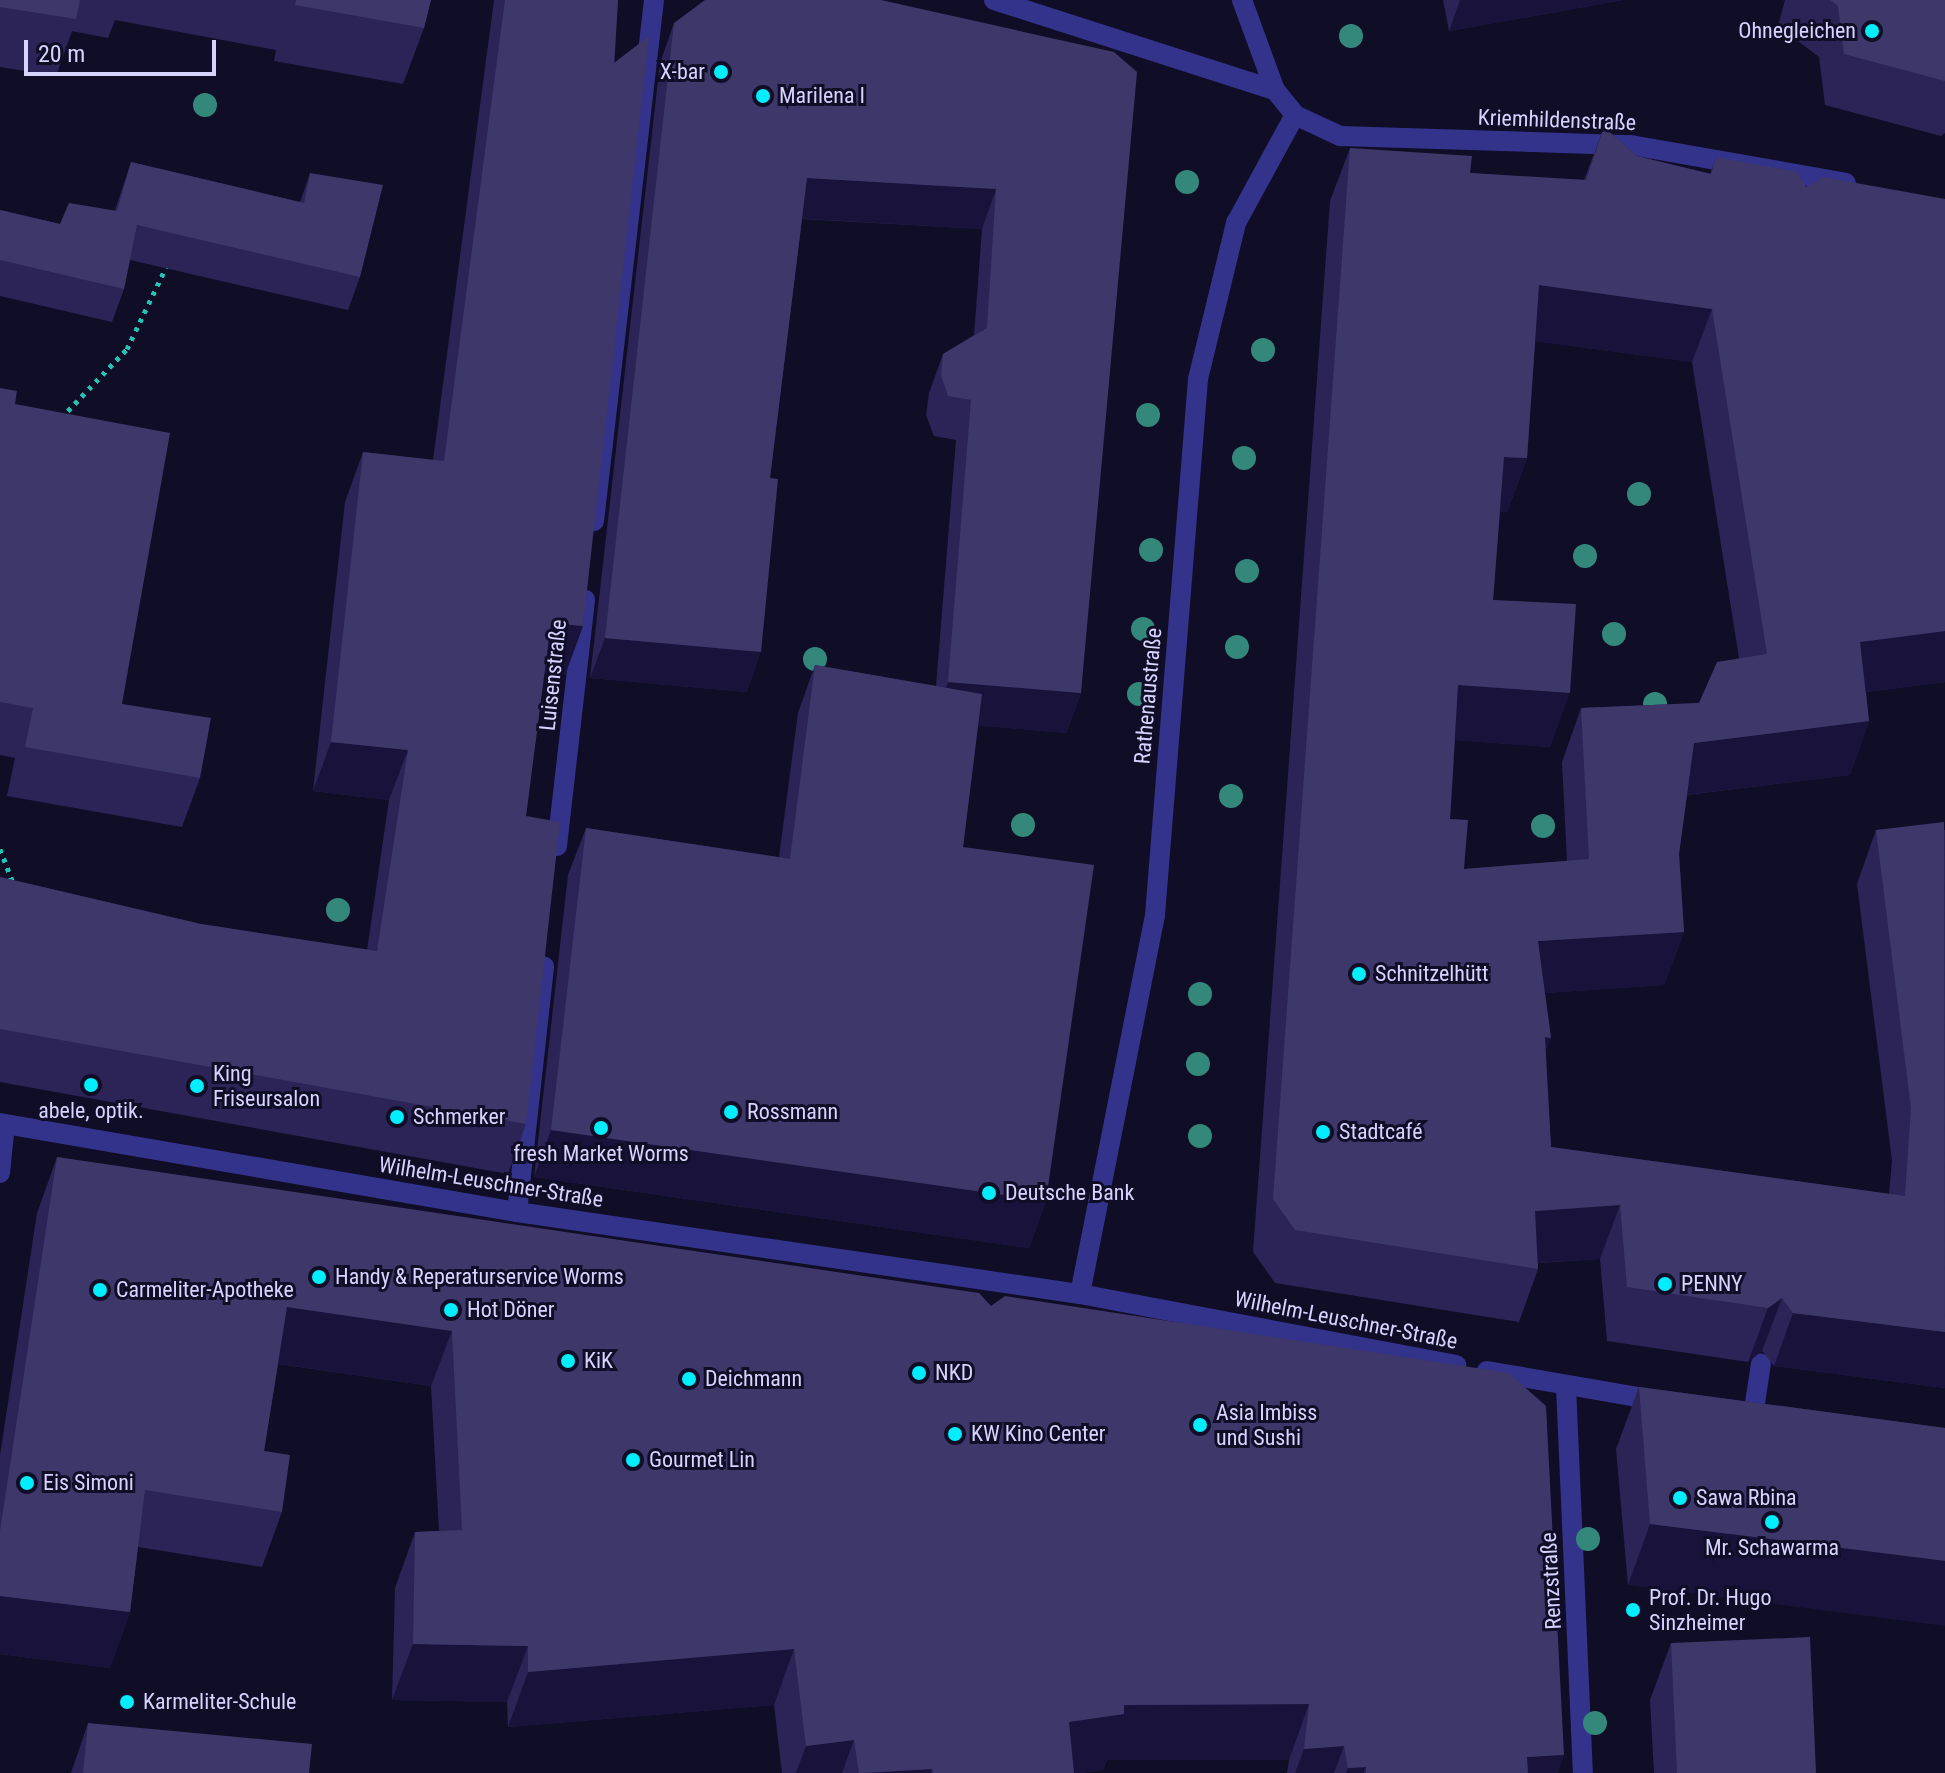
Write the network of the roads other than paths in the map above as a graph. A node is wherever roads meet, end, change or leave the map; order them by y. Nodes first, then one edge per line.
1 (654, 0) edge
2 (994, 0) edge
3 (1242, 0) edge
4 (1275, 90) junction
5 (1295, 115) junction
6 (1785, 171) junction
7 (1871, 188) edge
8 (1788, 200) edge
9 (593, 538) edge
10 (587, 583) edge
11 (555, 868) edge
12 (547, 942) edge
13 (2, 1124) edge
14 (0, 1173) edge
15 (517, 1212) junction
16 (976, 1279) junction
17 (1080, 1294) junction
18 (974, 1307) edge
19 (1761, 1364) dead end
20 (1566, 1386) junction
21 (1691, 1406) edge
22 (1782, 1421) edge
23 (1583, 1773) edge

1 - 9 street
2 - 4 street
3 - 4 street
4 - 5 street
5 - 6 street, Kriemhildenstraße
5 - 17 street, Rathenaustraße
6 - 7 street, Kriemhildenstraße
6 - 8 street
10 - 11 street, Luisenstraße
12 - 15 street
13 - 14 street
13 - 15 street, Wilhelm-Leuschner-Straße
15 - 16 street, Wilhelm-Leuschner-Straße
16 - 17 street, Wilhelm-Leuschner-Straße
16 - 18 street
17 - 20 street, Wilhelm-Leuschner-Straße
19 - 22 street
20 - 21 street, Wilhelm-Leuschner-Straße
20 - 23 street, Renzstraße

